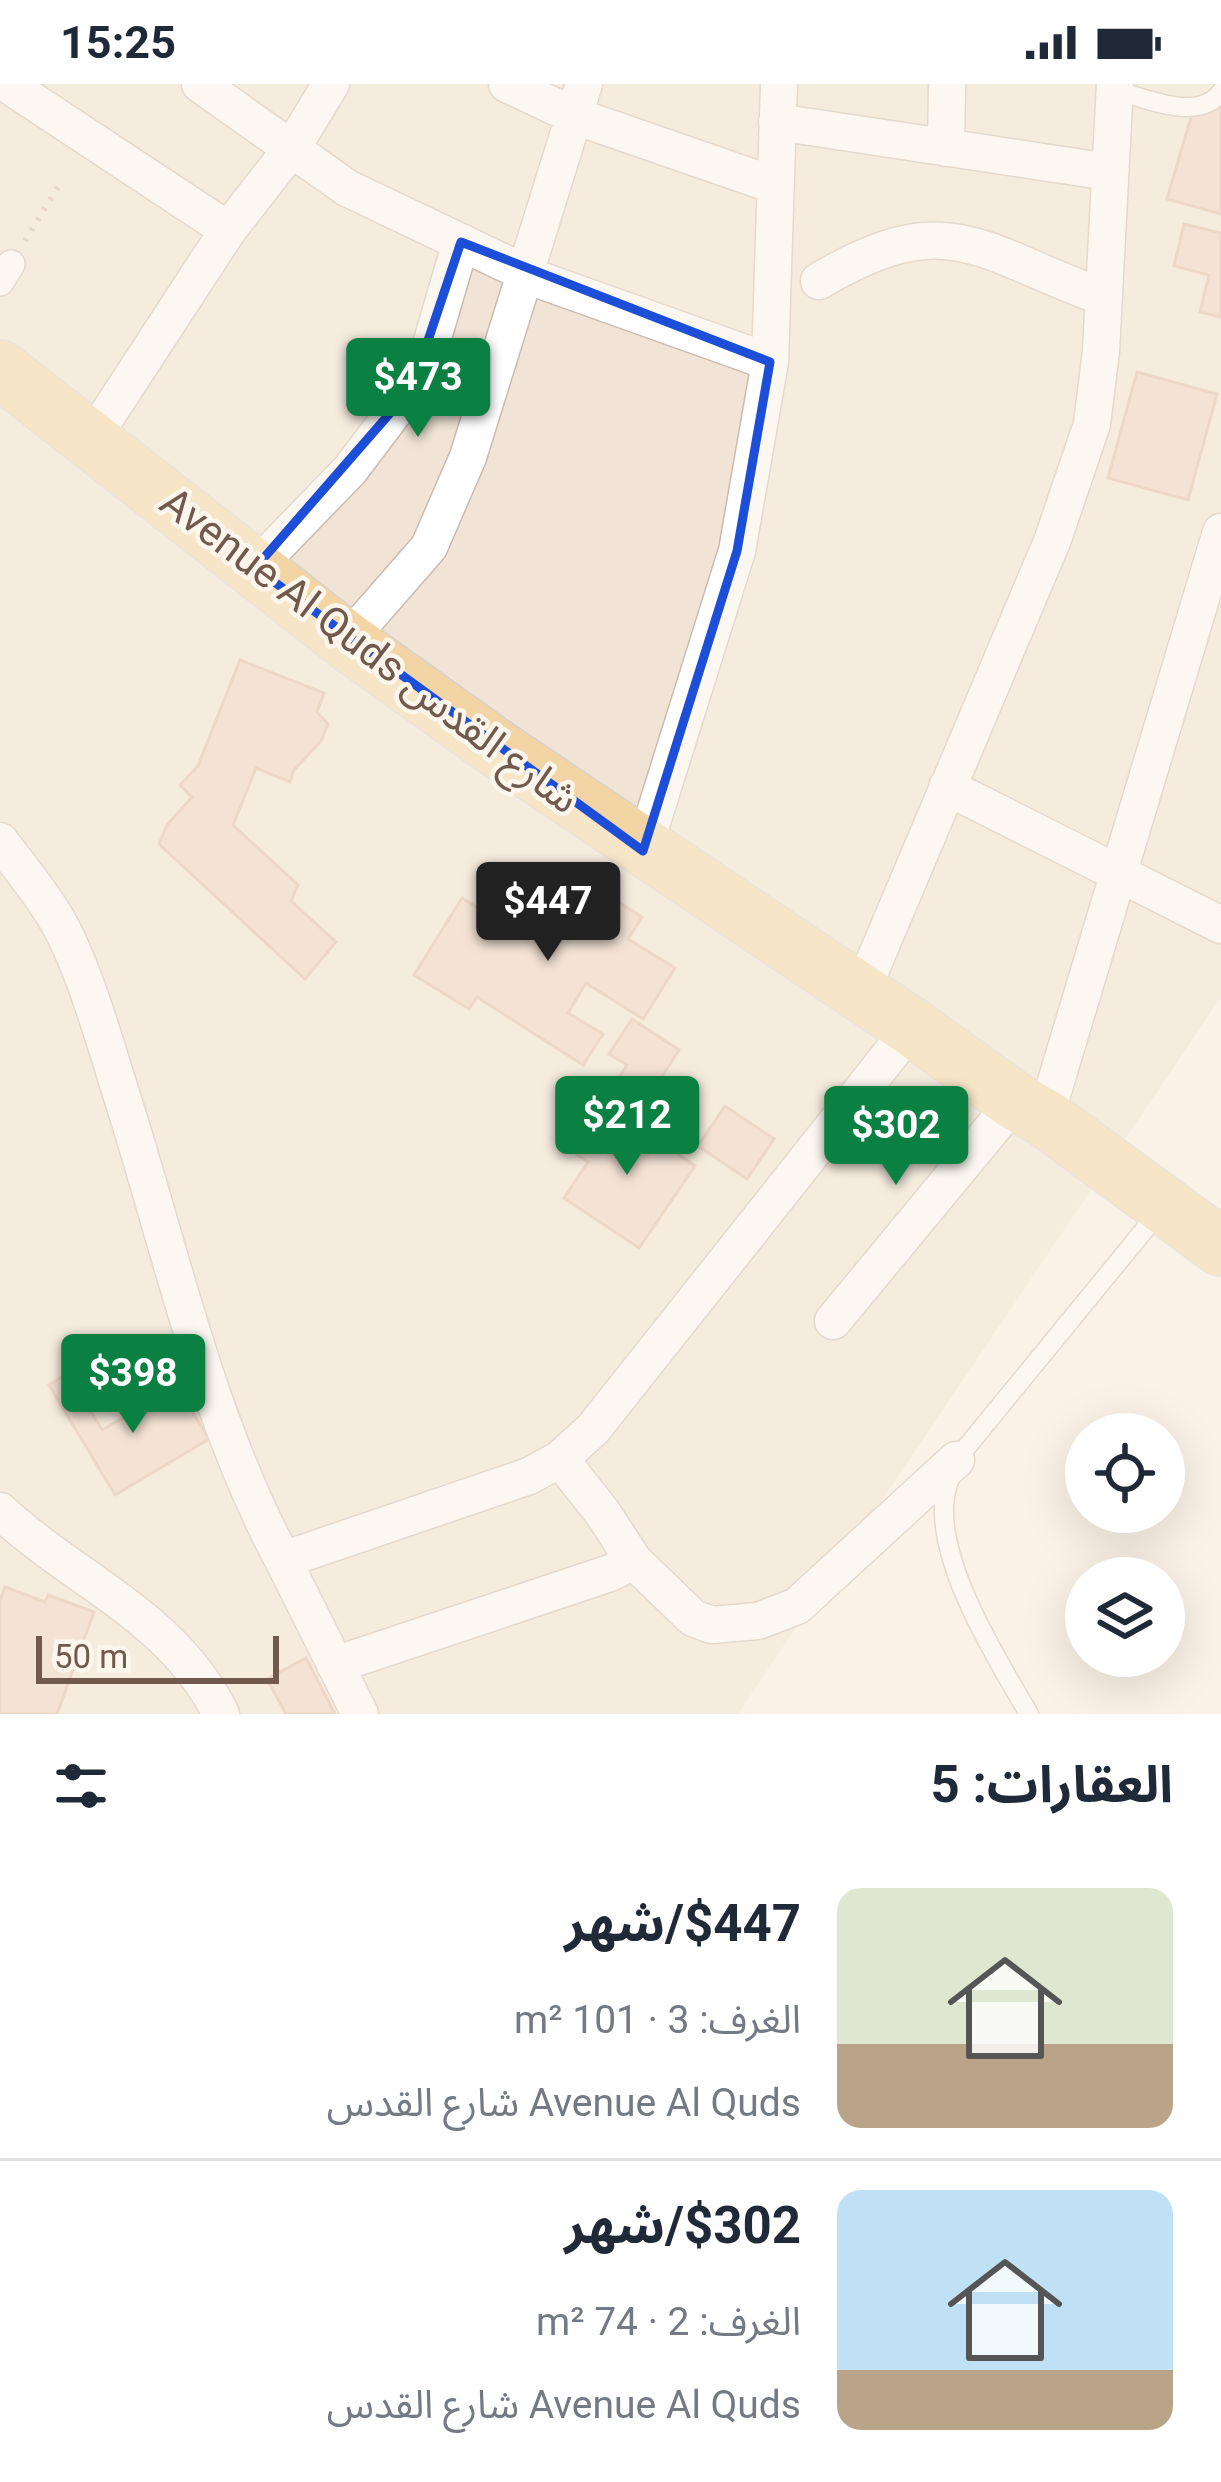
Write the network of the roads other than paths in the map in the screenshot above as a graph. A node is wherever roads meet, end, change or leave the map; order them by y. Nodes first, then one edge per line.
1 (7, 84) edge
2 (200, 84) edge
3 (332, 84) edge
4 (507, 84) edge
5 (779, 84) edge
6 (947, 84) edge
7 (1115, 87) edge
8 (1221, 92) edge
9 (579, 100) edge
10 (777, 122) junction
11 (292, 148) junction
12 (946, 148) junction
13 (1109, 172) junction
14 (774, 185) junction
15 (228, 230) junction
16 (460, 242) junction
17 (524, 272) junction
18 (819, 281) dead end
19 (1103, 297) junction
20 (770, 362) junction
21 (0, 369) edge
22 (91, 440) junction
23 (1221, 532) edge
24 (255, 568) junction
25 (347, 641) junction
26 (947, 787) junction
27 (0, 841) edge
28 (644, 850) junction
29 (1120, 876) junction
30 (1221, 925) edge
31 (860, 995) junction
32 (912, 1027) junction
33 (1030, 1109) junction
34 (1164, 1206) junction
35 (1221, 1247) edge
36 (833, 1322) dead end
37 (560, 1459) junction
38 (956, 1460) junction
39 (0, 1511) edge
40 (283, 1560) junction
41 (634, 1561) junction
42 (335, 1665) junction
43 (221, 1714) edge
44 (360, 1714) edge
45 (1029, 1714) edge

1 - 15 street
2 - 11 street
3 - 11 street
4 - 9 street
5 - 10 street
6 - 12 street
7 - 8 lane
7 - 13 street
9 - 14 street
9 - 17 street
10 - 12 street
10 - 14 street
11 - 15 street
11 - 16 street
12 - 13 street
13 - 19 street
14 - 20 street
15 - 22 street
16 - 17 street
16 - 24 street
17 - 20 street
17 - 25 street
18 - 19 street
19 - 26 street
20 - 28 street
21 - 22 main road, Avenue Al Quds شارع القدس
22 - 24 main road, Avenue Al Quds شارع القدس
23 - 29 street
24 - 25 main road, Avenue Al Quds شارع القدس
25 - 28 main road, Avenue Al Quds شارع القدس
26 - 29 street
26 - 31 street
27 - 40 street
28 - 31 main road, Avenue Al Quds شارع القدس
29 - 30 street
29 - 33 street
31 - 32 main road, Avenue Al Quds شارع القدس
32 - 33 main road, Avenue Al Quds شارع القدس
32 - 37 street
33 - 34 main road, Avenue Al Quds شارع القدس
33 - 36 street
34 - 35 main road, Avenue Al Quds شارع القدس
34 - 38 lane
37 - 40 street
37 - 41 street
38 - 41 street
38 - 45 lane
39 - 43 street
40 - 42 street
41 - 42 street
42 - 44 street

